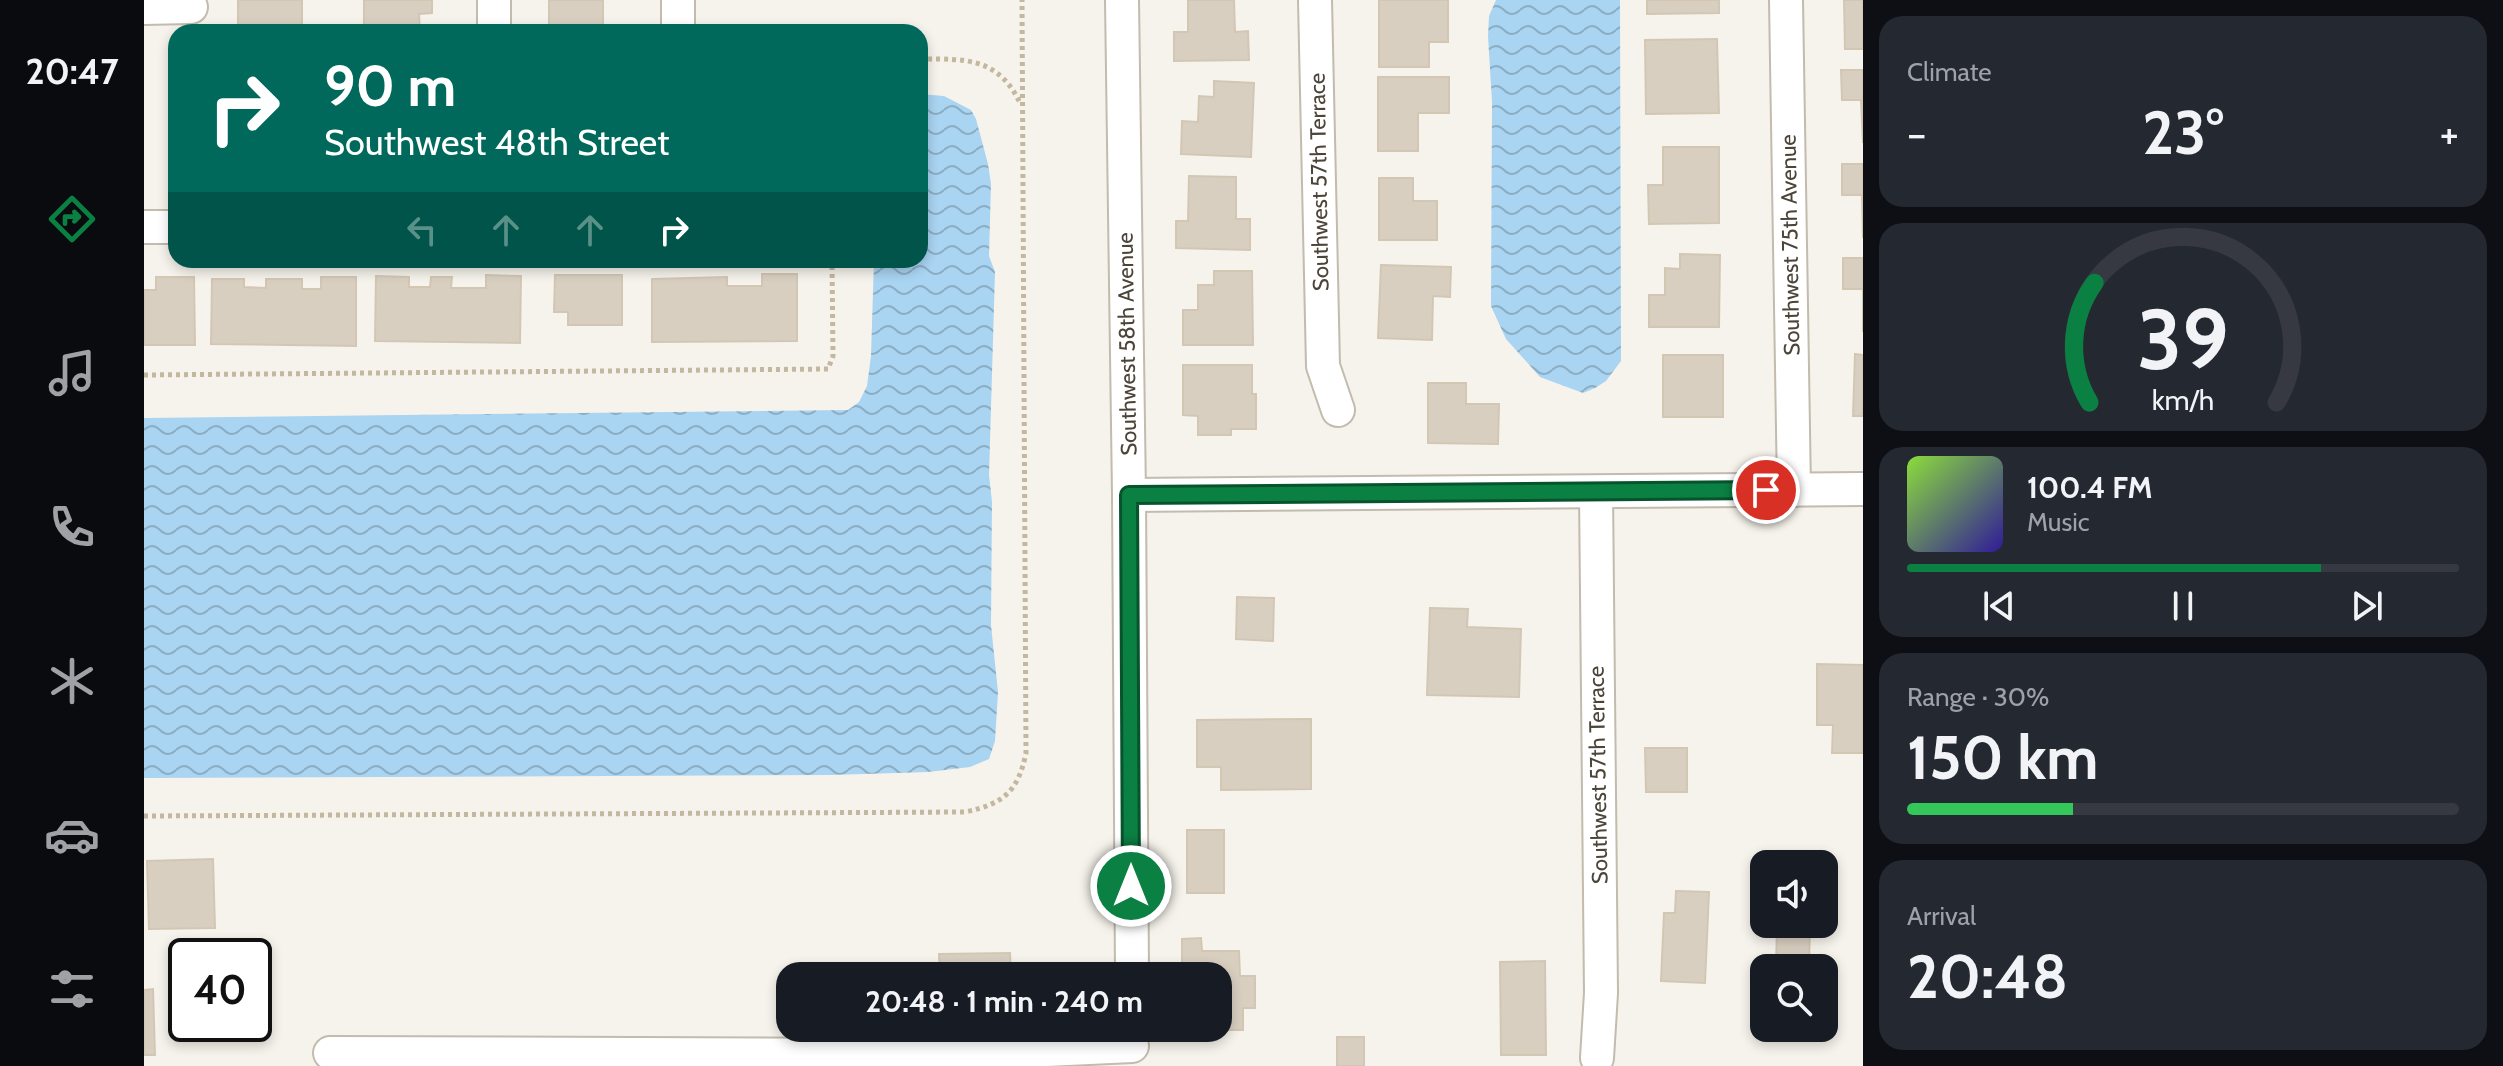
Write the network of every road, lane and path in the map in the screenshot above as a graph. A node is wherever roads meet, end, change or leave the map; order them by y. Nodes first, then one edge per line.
1 (494, 0) edge
2 (678, 0) edge
3 (1022, 0) edge
4 (1122, 0) edge
5 (1315, 0) edge
6 (1786, 0) edge
7 (144, 8) edge
8 (191, 13) edge
9 (494, 24) edge
10 (678, 24) edge
11 (928, 59) edge
12 (1023, 109) junction
13 (144, 227) edge
14 (168, 227) edge
15 (832, 268) edge
16 (144, 375) edge
17 (1338, 410) dead end
18 (1863, 489) edge
19 (1794, 490) junction
20 (1596, 492) junction
21 (1129, 495) junction
22 (144, 816) edge
23 (1132, 962) edge
24 (1132, 1047) edge
25 (330, 1053) dead end
26 (1597, 1058) dead end

1 - 9 street
2 - 10 street
3 - 12 path
4 - 21 street, Southwest 58th Avenue
5 - 17 street, Southwest 57th Terrace
6 - 19 street, Southwest 75th Avenue
7 - 8 street
11 - 12 path
12 - 22 path
13 - 14 street
15 - 16 path
18 - 19 street
19 - 20 street
20 - 21 street
20 - 26 street, Southwest 57th Terrace
21 - 23 street, Southwest 58th Avenue
24 - 25 street

